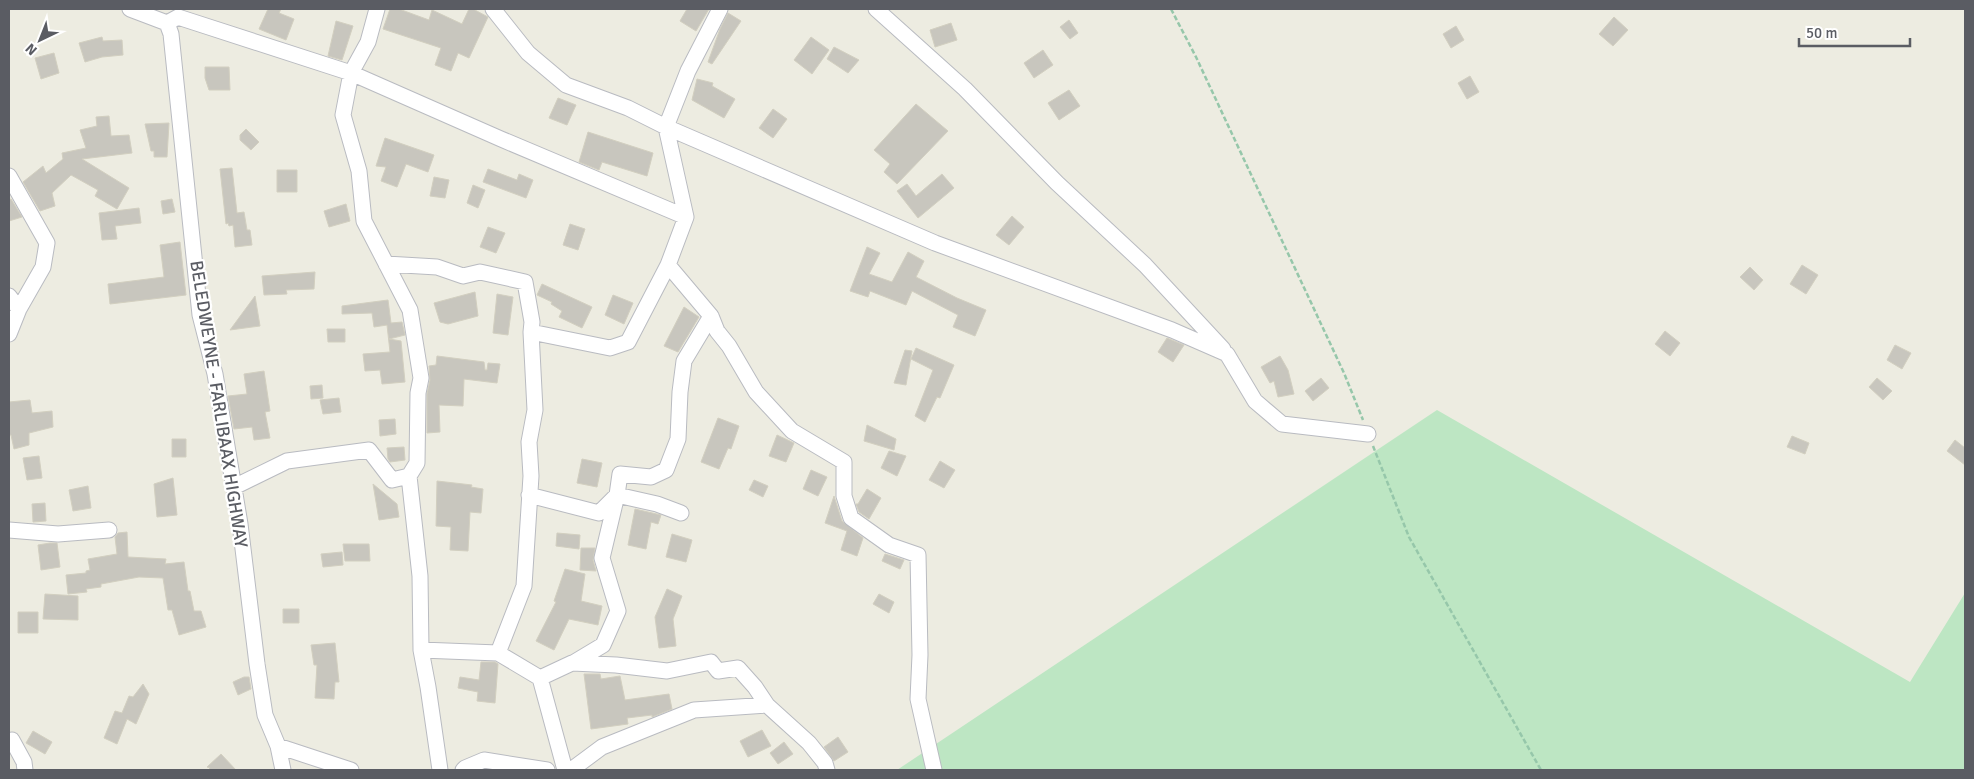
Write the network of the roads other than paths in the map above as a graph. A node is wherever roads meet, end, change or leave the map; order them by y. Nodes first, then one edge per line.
1 (130, 9) edge
2 (377, 9) edge
3 (493, 9) edge
4 (720, 9) edge
5 (876, 9) edge
6 (176, 16) edge
7 (351, 72) junction
8 (666, 127) junction
9 (9, 176) edge
10 (686, 217) junction
11 (386, 264) junction
12 (668, 264) junction
13 (9, 296) edge
14 (19, 309) junction
15 (711, 316) junction
16 (531, 332) junction
17 (9, 334) edge
18 (1227, 354) junction
19 (1368, 434) road end
20 (409, 476) junction
21 (234, 487) junction
22 (530, 495) junction
23 (617, 495) junction
24 (681, 513) dead end
25 (9, 530) edge
26 (109, 530) dead end
27 (421, 650) junction
28 (498, 653) junction
29 (572, 663) junction
30 (540, 678) junction
31 (767, 705) junction
32 (12, 740) dead end
33 (278, 746) junction
34 (25, 770) edge
35 (283, 770) edge
36 (351, 770) edge
37 (440, 770) edge
38 (464, 770) edge
39 (547, 770) edge
40 (565, 770) edge
41 (571, 770) edge
42 (827, 770) edge
43 (934, 770) edge

1 - 6 street
2 - 7 street
3 - 8 street
4 - 8 street
5 - 18 street
6 - 7 street
6 - 21 street, BELEDWEYNE - FARLIBAAX HIGHWAY
7 - 10 street
7 - 11 street
8 - 10 street
8 - 18 street
9 - 14 street
10 - 12 street
11 - 16 street
11 - 20 street
12 - 15 street
12 - 16 street
13 - 14 street
14 - 17 street
15 - 23 street
15 - 43 street
16 - 22 street
18 - 19 street
20 - 21 street
20 - 27 street
21 - 33 street, BELEDWEYNE - FARLIBAAX HIGHWAY
22 - 23 street
22 - 28 street
23 - 24 street
23 - 29 street
25 - 26 street
27 - 28 street
27 - 37 street
28 - 30 street
29 - 30 street
29 - 31 street
30 - 40 street
31 - 41 street
31 - 42 street
32 - 34 street
33 - 35 street, BELEDWEYNE - FARLIBAAX HIGHWAY
33 - 36 street
38 - 39 street

